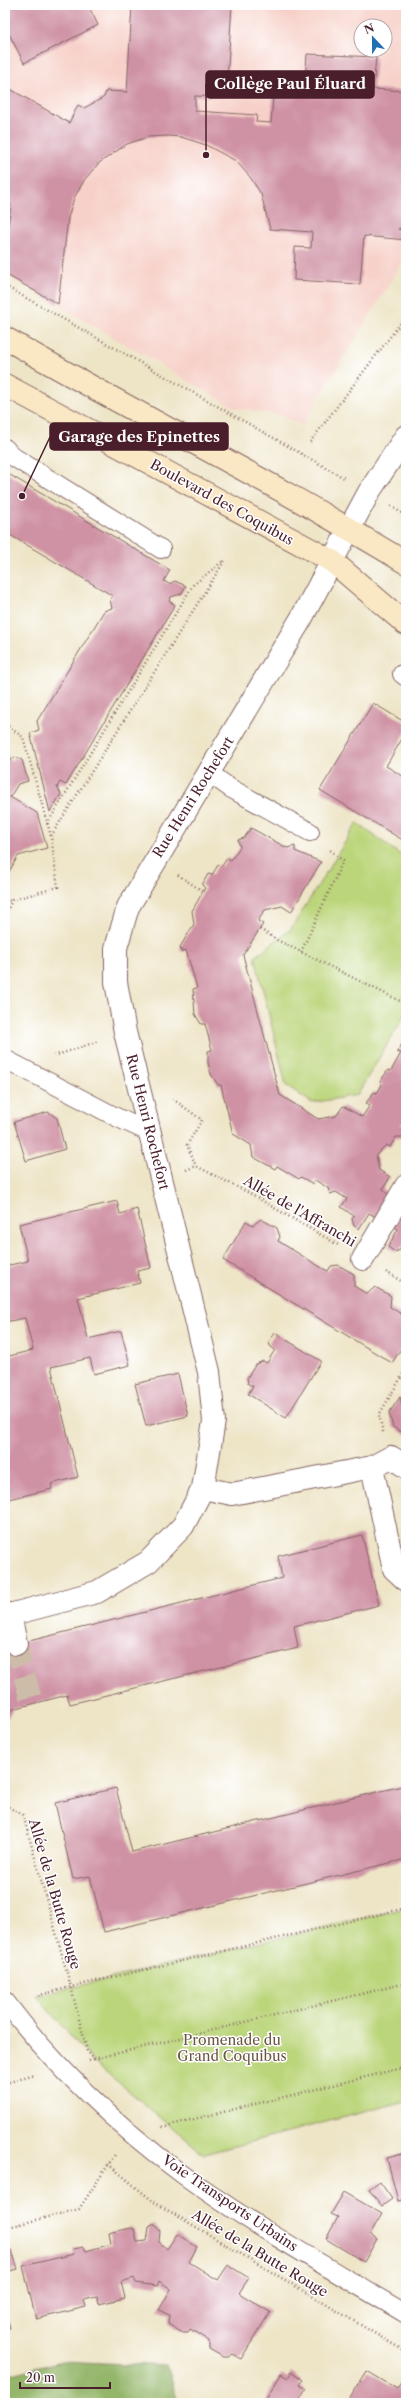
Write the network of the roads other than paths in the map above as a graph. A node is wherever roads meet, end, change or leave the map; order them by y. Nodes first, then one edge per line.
1 (5, 338) edge
2 (5, 385) edge
3 (406, 436) edge
4 (5, 448) edge
5 (350, 529) junction
6 (161, 549) dead end
7 (332, 561) junction
8 (406, 563) edge
9 (406, 624) edge
10 (208, 772) junction
11 (310, 832) road end
12 (13, 1063) edge
13 (151, 1133) junction
14 (406, 1186) edge
15 (363, 1259) road end
16 (390, 1464) edge
17 (203, 1488) junction
18 (406, 1580) edge
19 (8, 1615) edge
20 (16, 1644) tunnel mouth
21 (5, 2001) edge
22 (406, 2314) edge

1 - 5 main road
2 - 7 main road, Boulevard des Coquibus
3 - 5 street, Rue Henri Rochefort
4 - 6 lane
5 - 7 street, Rue Henri Rochefort
5 - 8 main road
7 - 9 main road, Boulevard des Coquibus
7 - 10 street, Rue Henri Rochefort
10 - 11 lane
10 - 13 street, Rue Henri Rochefort
12 - 13 lane
13 - 17 street, Rue Henri Rochefort
14 - 15 street
16 - 17 street
16 - 18 street
17 - 19 street, Rue Henri Rochefort
19 - 20 street
21 - 22 lane, Voie Transports Urbains

